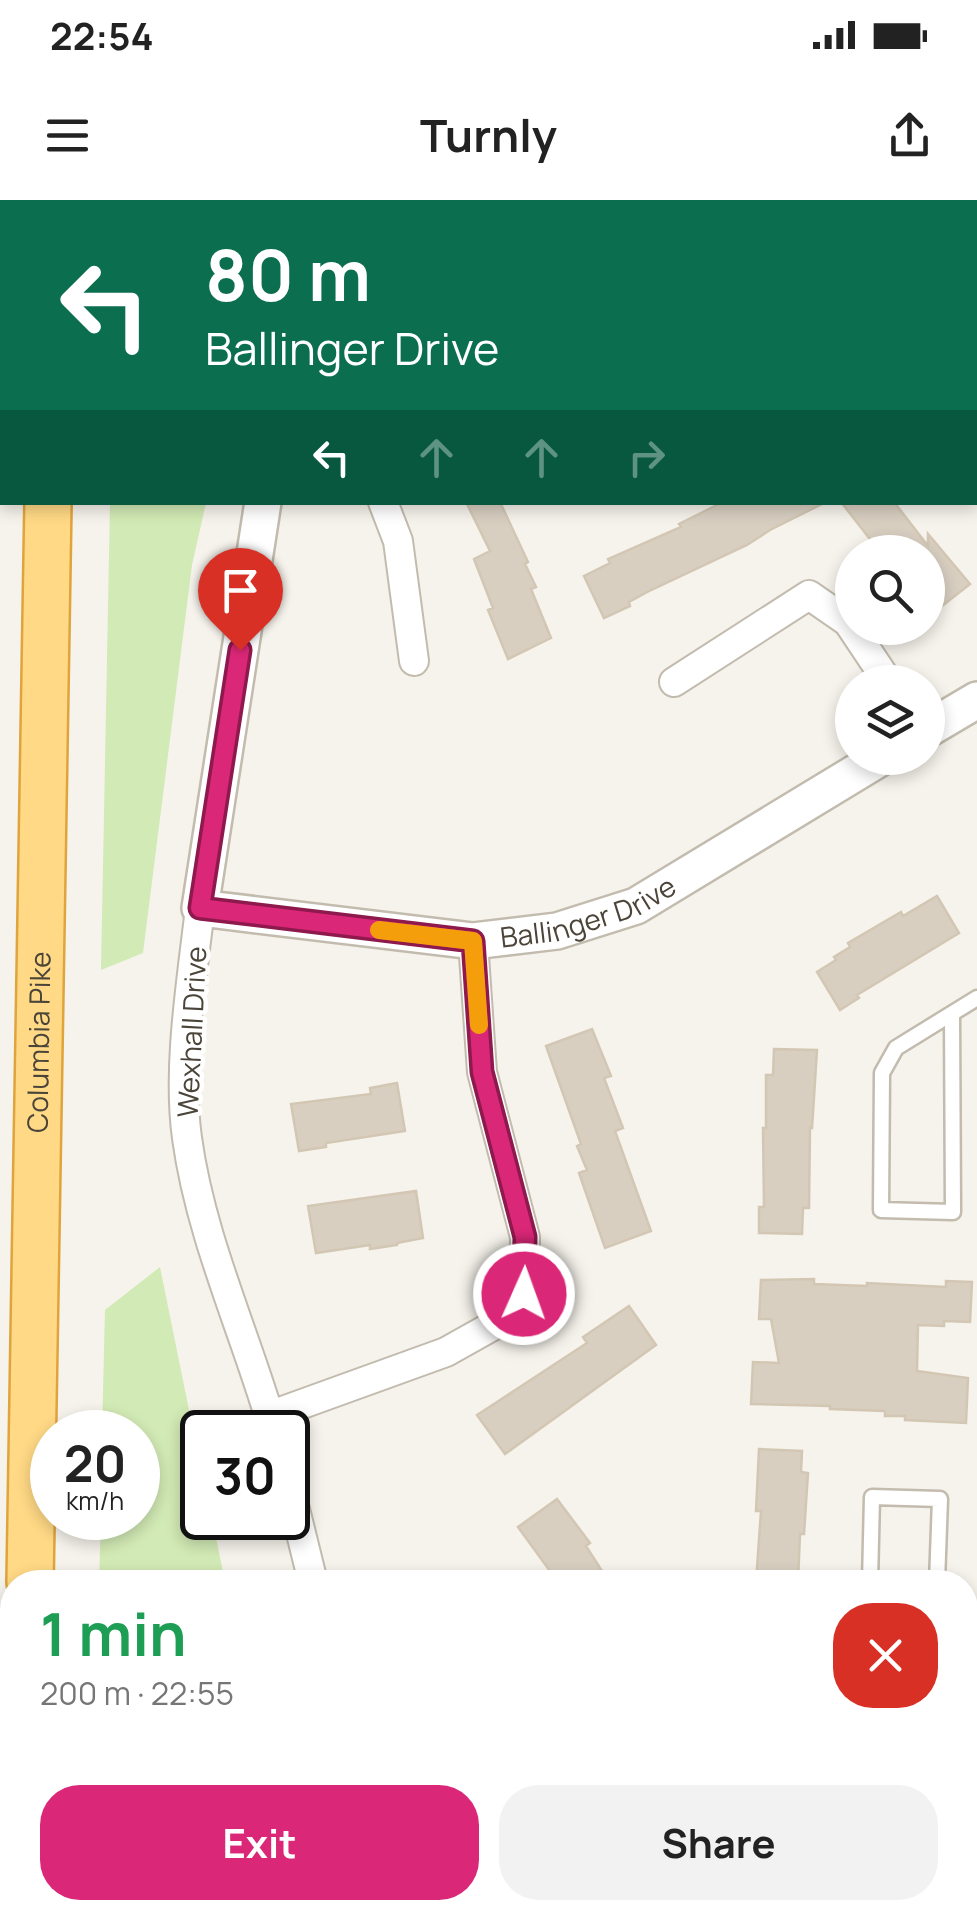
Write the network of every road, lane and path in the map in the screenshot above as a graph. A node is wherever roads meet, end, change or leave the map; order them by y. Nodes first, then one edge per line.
1 (48, 505) edge
2 (262, 505) edge
3 (384, 505) edge
4 (414, 661) dead end
5 (877, 665) edge
6 (674, 682) dead end
7 (977, 700) edge
8 (945, 719) edge
9 (852, 775) edge
10 (200, 908) junction
11 (473, 941) junction
12 (977, 998) edge
13 (952, 1014) junction
14 (266, 1410) edge
15 (305, 1410) edge
16 (303, 1540) edge
17 (30, 1570) edge
18 (311, 1570) edge
19 (870, 1570) edge
20 (937, 1570) edge

1 - 17 highway, Columbia Pike
2 - 10 street, Wexhall Drive
3 - 4 street
5 - 6 street
7 - 8 street
9 - 11 street, Ballinger Drive
10 - 11 street, Ballinger Drive
10 - 14 street, Wexhall Drive
11 - 15 street
12 - 13 lane
13 - 13 lane
16 - 18 street
19 - 20 lane

